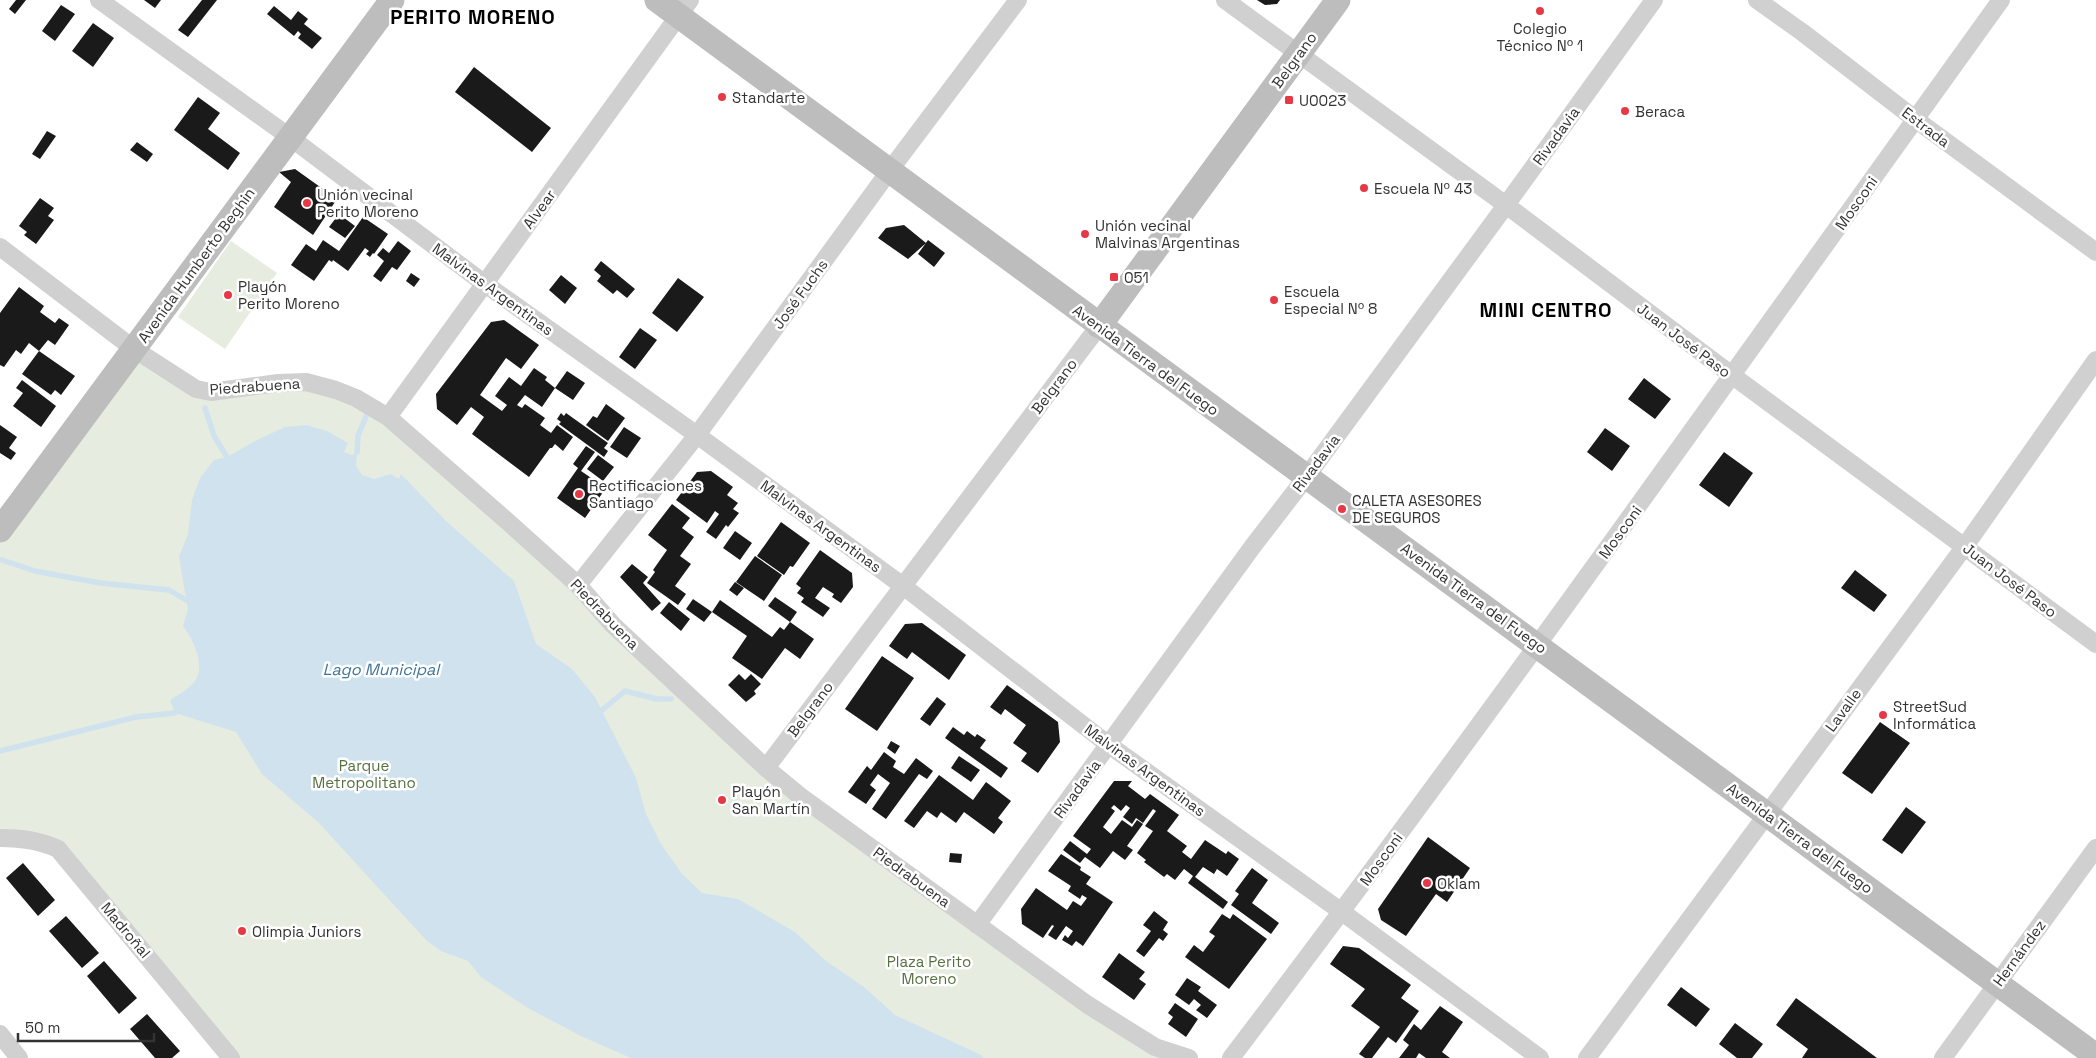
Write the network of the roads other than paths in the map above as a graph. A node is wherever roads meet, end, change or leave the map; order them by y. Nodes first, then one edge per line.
1 (99, 0) edge
2 (392, 0) edge
3 (657, 0) edge
4 (1018, 0) edge
5 (1225, 0) edge
6 (1338, 0) edge
7 (1654, 0) edge
8 (1757, 0) edge
9 (2001, 0) edge
10 (684, 8) edge
11 (1299, 53) junction
12 (1915, 119) junction
13 (291, 138) junction
14 (890, 170) junction
15 (1506, 205) junction
16 (0, 247) edge
17 (2096, 252) edge
18 (485, 284) junction
19 (1099, 326) junction
20 (134, 349) junction
21 (2096, 360) edge
22 (1733, 376) junction
23 (388, 417) junction
24 (697, 435) junction
25 (1307, 476) junction
26 (0, 530) edge
27 (1964, 546) junction
28 (578, 585) junction
29 (903, 586) junction
30 (2096, 644) edge
31 (1537, 645) junction
32 (1109, 745) junction
33 (766, 768) junction
34 (1768, 813) junction
35 (0, 838) edge
36 (2096, 848) edge
37 (1342, 912) junction
38 (977, 925) junction
39 (1997, 984) junction
40 (0, 1034) edge
41 (2096, 1056) edge
42 (19, 1058) edge
43 (231, 1058) edge
44 (1189, 1058) edge
45 (1231, 1058) edge
46 (1540, 1058) edge
47 (1587, 1058) edge
48 (1943, 1058) edge

1 - 13 street, Malvinas Argentinas
2 - 13 street, Avenida Humberto Beghin
3 - 10 street, Avenida Tierra del Fuego
4 - 14 street, José Fuchs
5 - 11 street, Juan José Paso
6 - 11 street, Belgrano
7 - 15 street, Rivadavia
8 - 12 street, Estrada
9 - 12 street, Mosconi
10 - 14 street, Avenida Tierra del Fuego
10 - 18 street, Alvear
11 - 15 street, Juan José Paso
11 - 19 street, Belgrano
12 - 17 street, Estrada
12 - 22 street, Mosconi
13 - 18 street, Malvinas Argentinas
13 - 20 street, Avenida Humberto Beghin
14 - 19 street, Avenida Tierra del Fuego
14 - 24 street, José Fuchs
15 - 22 street, Juan José Paso
15 - 25 street, Rivadavia
16 - 20 street, Piedrabuena
18 - 23 street, Alvear
18 - 24 street, Malvinas Argentinas
19 - 25 street, Avenida Tierra del Fuego
19 - 29 street, Belgrano
20 - 23 street, Piedrabuena
20 - 26 street, Avenida Humberto Beghin
21 - 27 street, Lavalle
22 - 27 street, Juan José Paso
22 - 31 street, Mosconi
23 - 28 street, Piedrabuena
24 - 28 street, José Fuchs
24 - 29 street, Malvinas Argentinas
25 - 31 street, Avenida Tierra del Fuego
25 - 32 street, Rivadavia
27 - 30 street, Juan José Paso
27 - 34 street, Lavalle
28 - 33 street, Piedrabuena
29 - 32 street, Malvinas Argentinas
29 - 33 street, Belgrano
31 - 34 street, Avenida Tierra del Fuego
31 - 37 street, Mosconi
32 - 37 street, Malvinas Argentinas
32 - 38 street, Rivadavia
33 - 38 street, Piedrabuena
34 - 39 street, Avenida Tierra del Fuego
34 - 47 street, Lavalle
35 - 43 street, Madroñal
36 - 39 street, Hernández
37 - 45 street, Mosconi
37 - 46 street, Malvinas Argentinas
38 - 44 street, Piedrabuena
39 - 41 street, Avenida Tierra del Fuego
39 - 48 street, Hernández
40 - 42 street

